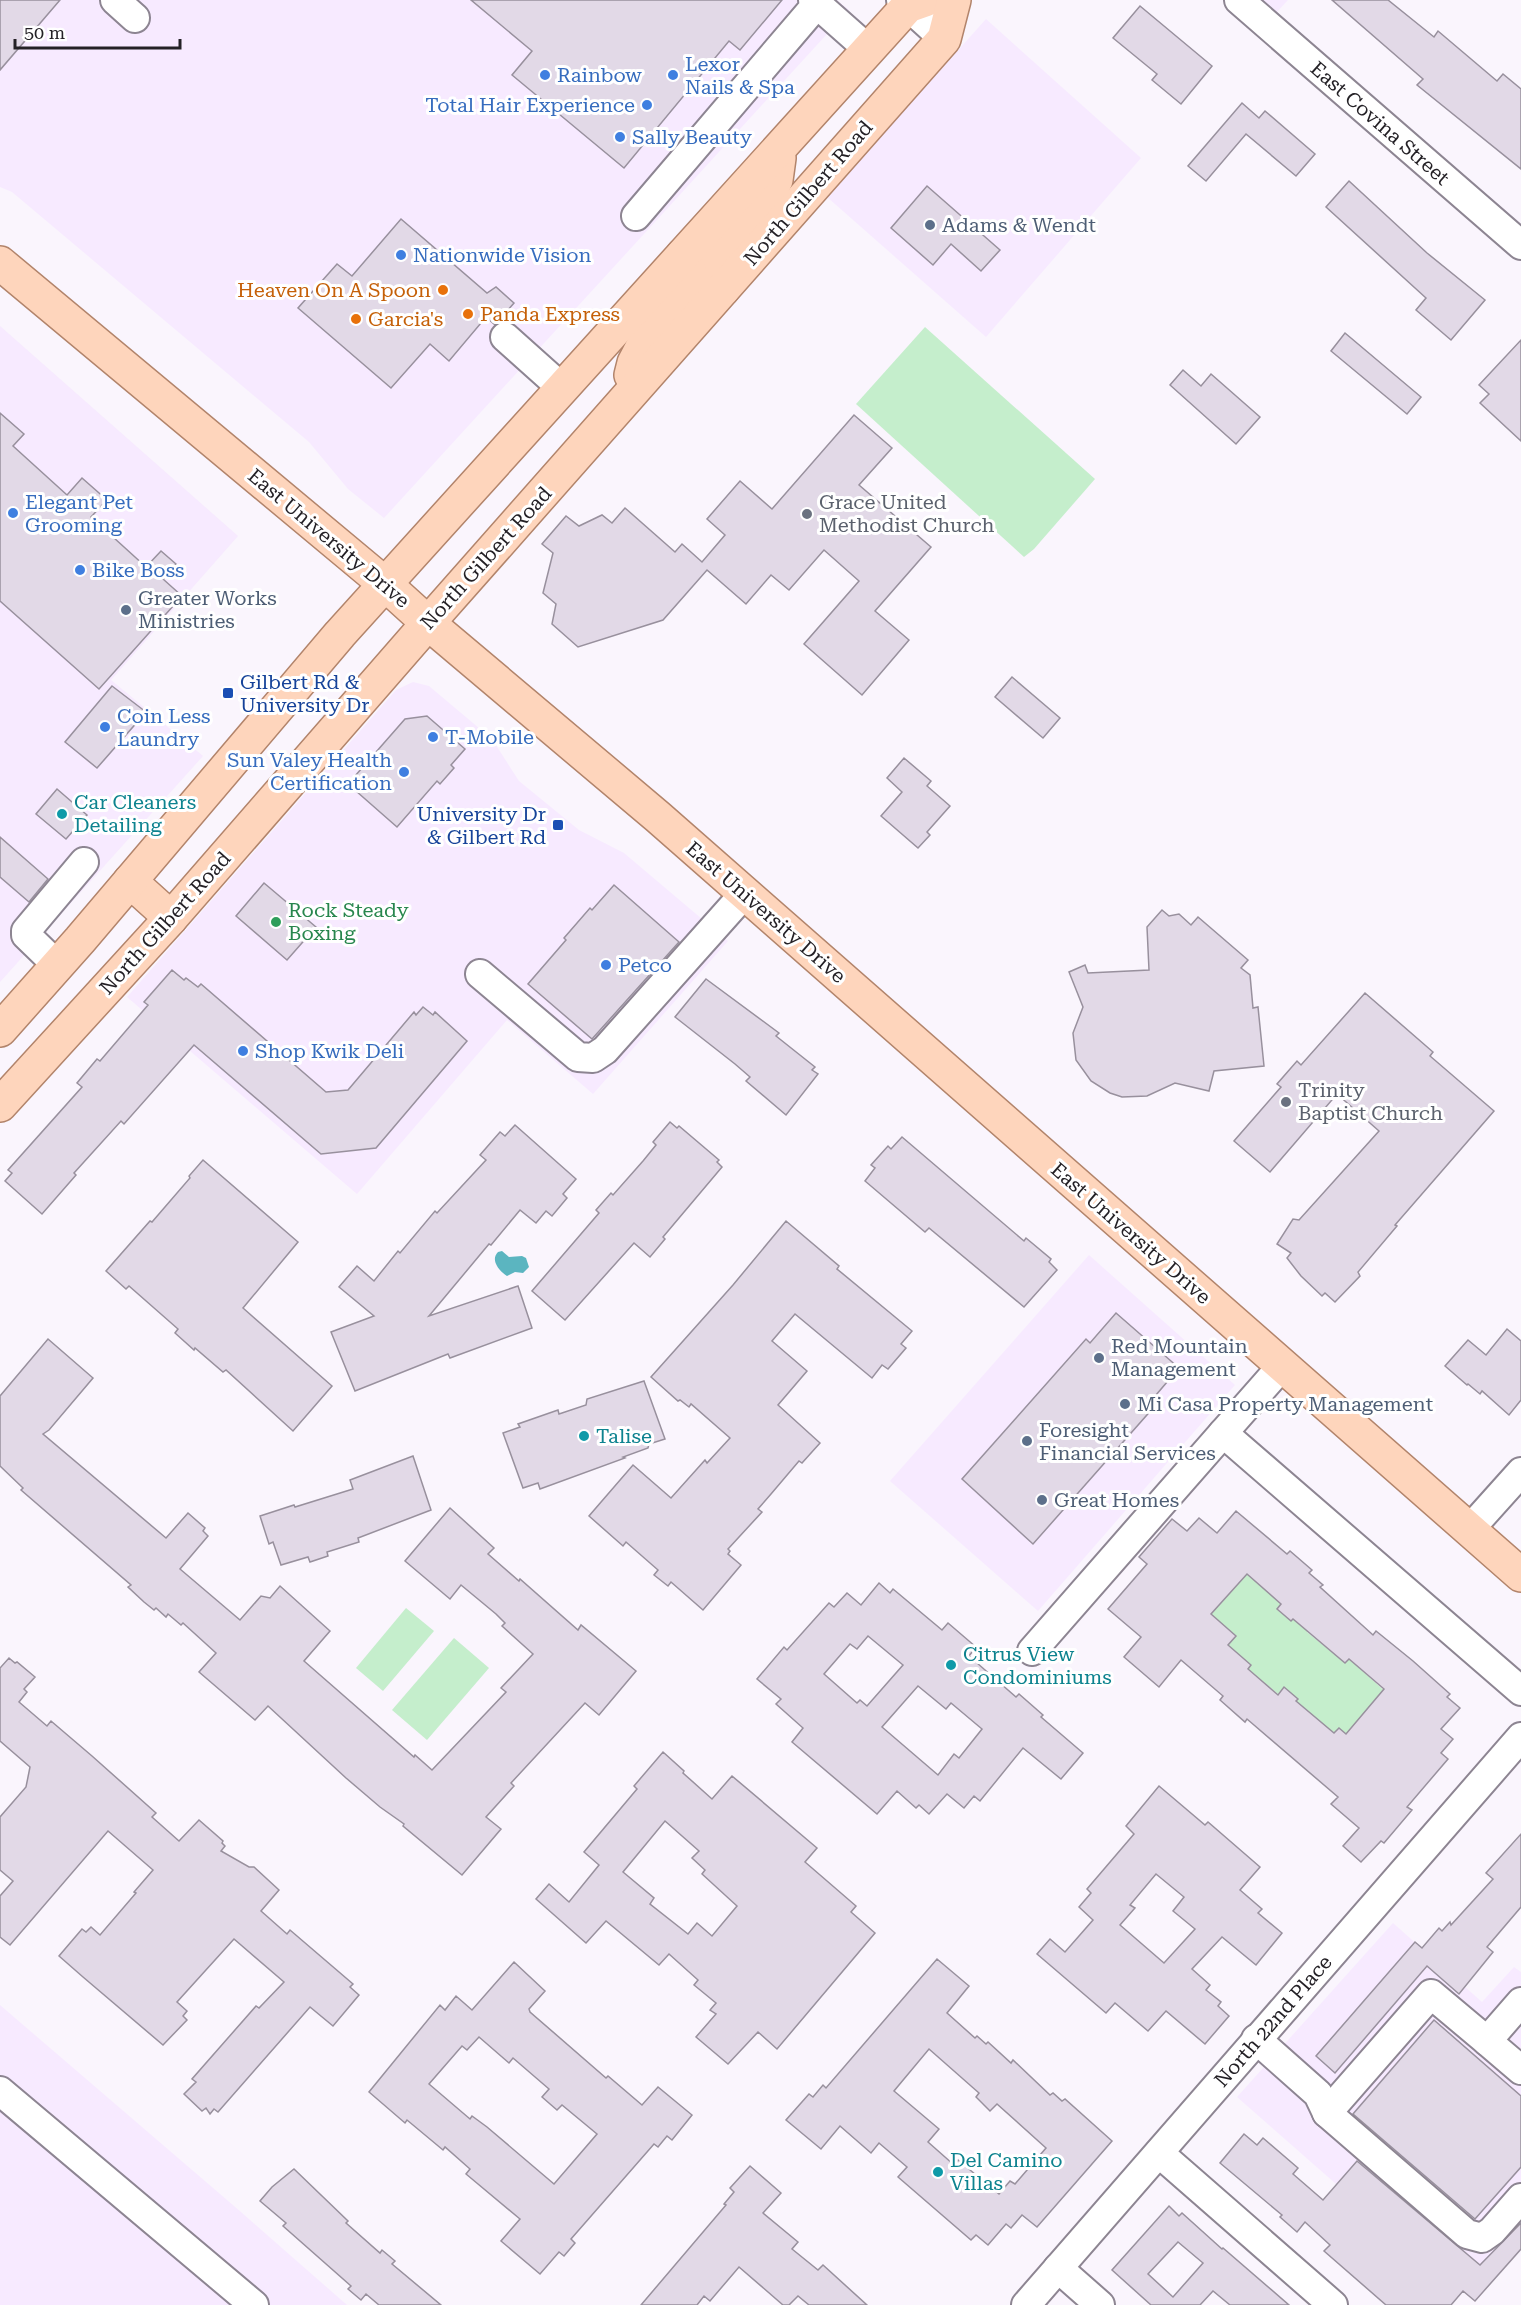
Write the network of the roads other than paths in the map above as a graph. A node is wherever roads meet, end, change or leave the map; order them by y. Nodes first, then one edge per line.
1 (954, 0) edge
2 (1239, 0) edge
3 (815, 2) edge
4 (911, 2) edge
5 (944, 39) junction
6 (869, 50) junction
7 (780, 148) junction
8 (636, 216) dead end
9 (1521, 245) edge
10 (682, 255) junction
11 (0, 262) edge
12 (723, 289) junction
13 (505, 337) dead end
14 (562, 388) junction
15 (626, 400) junction
16 (386, 584) junction
17 (428, 623) junction
18 (84, 862) dead end
19 (130, 881) junction
20 (745, 893) junction
21 (171, 918) junction
22 (57, 965) junction
23 (480, 974) dead end
24 (0, 1030) edge
25 (0, 1105) edge
26 (1282, 1366) junction
27 (1223, 1433) junction
28 (1521, 1472) edge
29 (1469, 1530) junction
30 (1521, 1575) edge
31 (1032, 1651) dead end
32 (1521, 1691) edge
33 (1521, 1737) edge
34 (1521, 2002) edge
35 (1256, 2039) junction
36 (1487, 2041) junction
37 (1521, 2070) edge
38 (0, 2091) edge
39 (1327, 2113) junction
40 (1159, 2153) junction
41 (1521, 2198) edge
42 (1058, 2268) junction
43 (254, 2305) edge
44 (1026, 2305) edge
45 (1100, 2305) edge
46 (1333, 2305) edge

1 - 5 main road, North Gilbert Road
2 - 9 street, East Covina Street
3 - 6 street
3 - 8 street
4 - 5 street
4 - 6 main road
5 - 12 main road, North Gilbert Road
6 - 7 main road
7 - 10 main road
7 - 12 main road
10 - 14 main road
10 - 15 main road
11 - 16 main road, East University Drive
12 - 15 main road, North Gilbert Road
13 - 14 street
14 - 16 main road
15 - 17 main road, North Gilbert Road
16 - 17 main road, East University Drive
16 - 19 main road
17 - 20 main road, East University Drive
17 - 21 main road, North Gilbert Road
18 - 22 street
19 - 21 main road
19 - 22 main road
20 - 23 street
20 - 26 main road, East University Drive
21 - 25 main road, North Gilbert Road
22 - 24 main road
26 - 27 street
26 - 29 main road, East University Drive
27 - 31 street
27 - 32 street
28 - 29 street
29 - 30 main road, East University Drive
33 - 35 street, North 22nd Place
34 - 36 street
35 - 39 street
35 - 40 street, North 22nd Place
36 - 37 street
36 - 39 street
38 - 43 street
39 - 41 street
40 - 42 street, North 22nd Place
40 - 46 street
42 - 44 street, North 22nd Place
42 - 45 street

